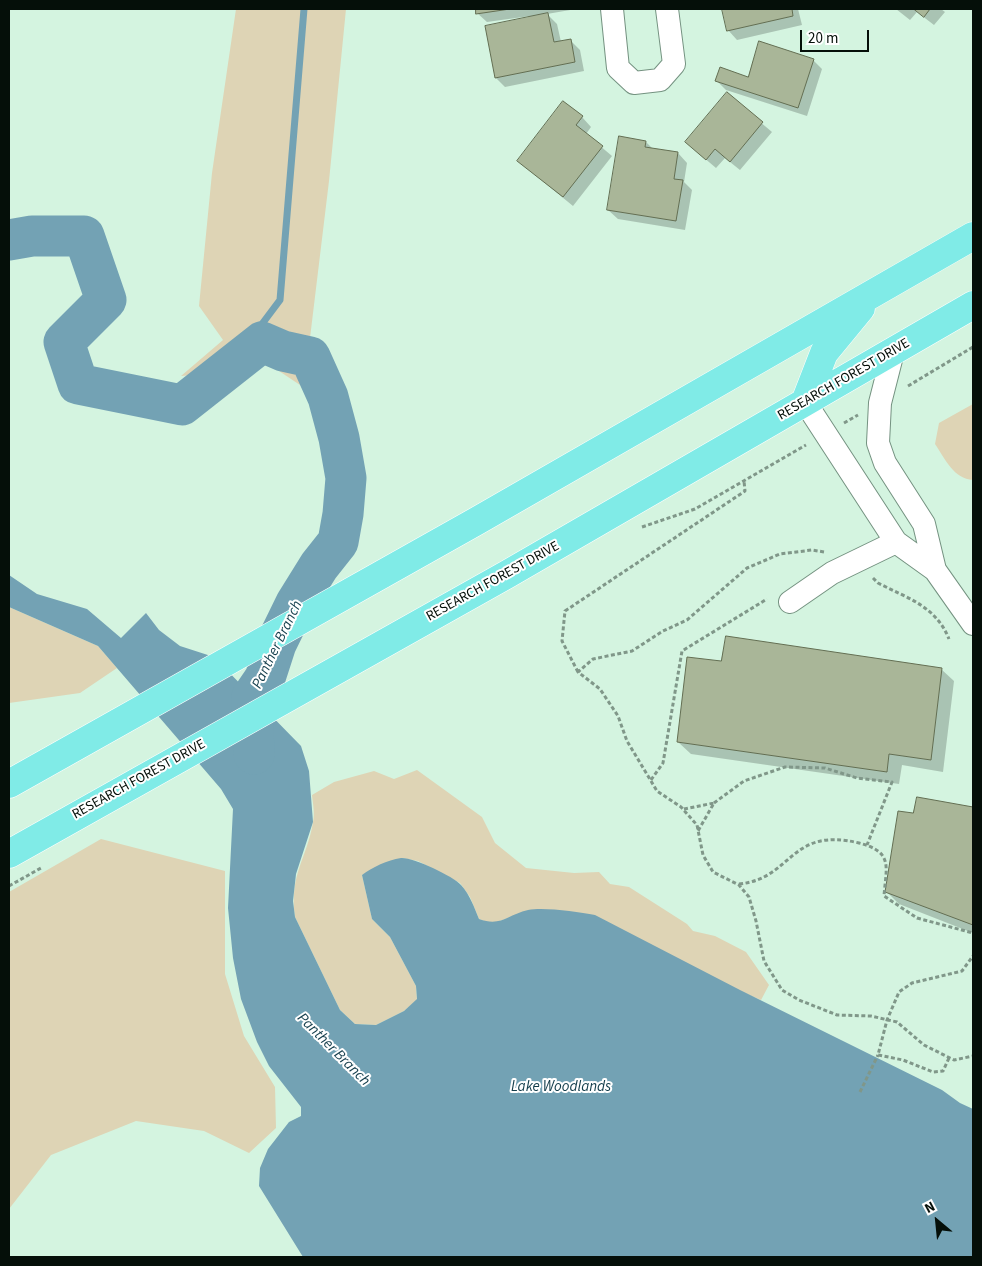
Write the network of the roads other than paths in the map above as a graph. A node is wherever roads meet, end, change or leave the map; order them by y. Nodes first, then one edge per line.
1 (612, 9) edge
2 (667, 9) edge
3 (973, 236) edge
4 (873, 294) junction
5 (973, 305) edge
6 (893, 352) junction
7 (805, 402) junction
8 (896, 542) junction
9 (935, 570) junction
10 (780, 600) road end
11 (973, 624) edge
12 (9, 784) edge
13 (9, 854) edge

1 - 2 street
3 - 4 main road
4 - 7 main road
4 - 12 main road
5 - 6 main road, RESEARCH FOREST DRIVE
6 - 7 main road, RESEARCH FOREST DRIVE
6 - 9 street
7 - 8 street
7 - 13 main road, RESEARCH FOREST DRIVE
8 - 9 street
8 - 10 street
9 - 11 street

